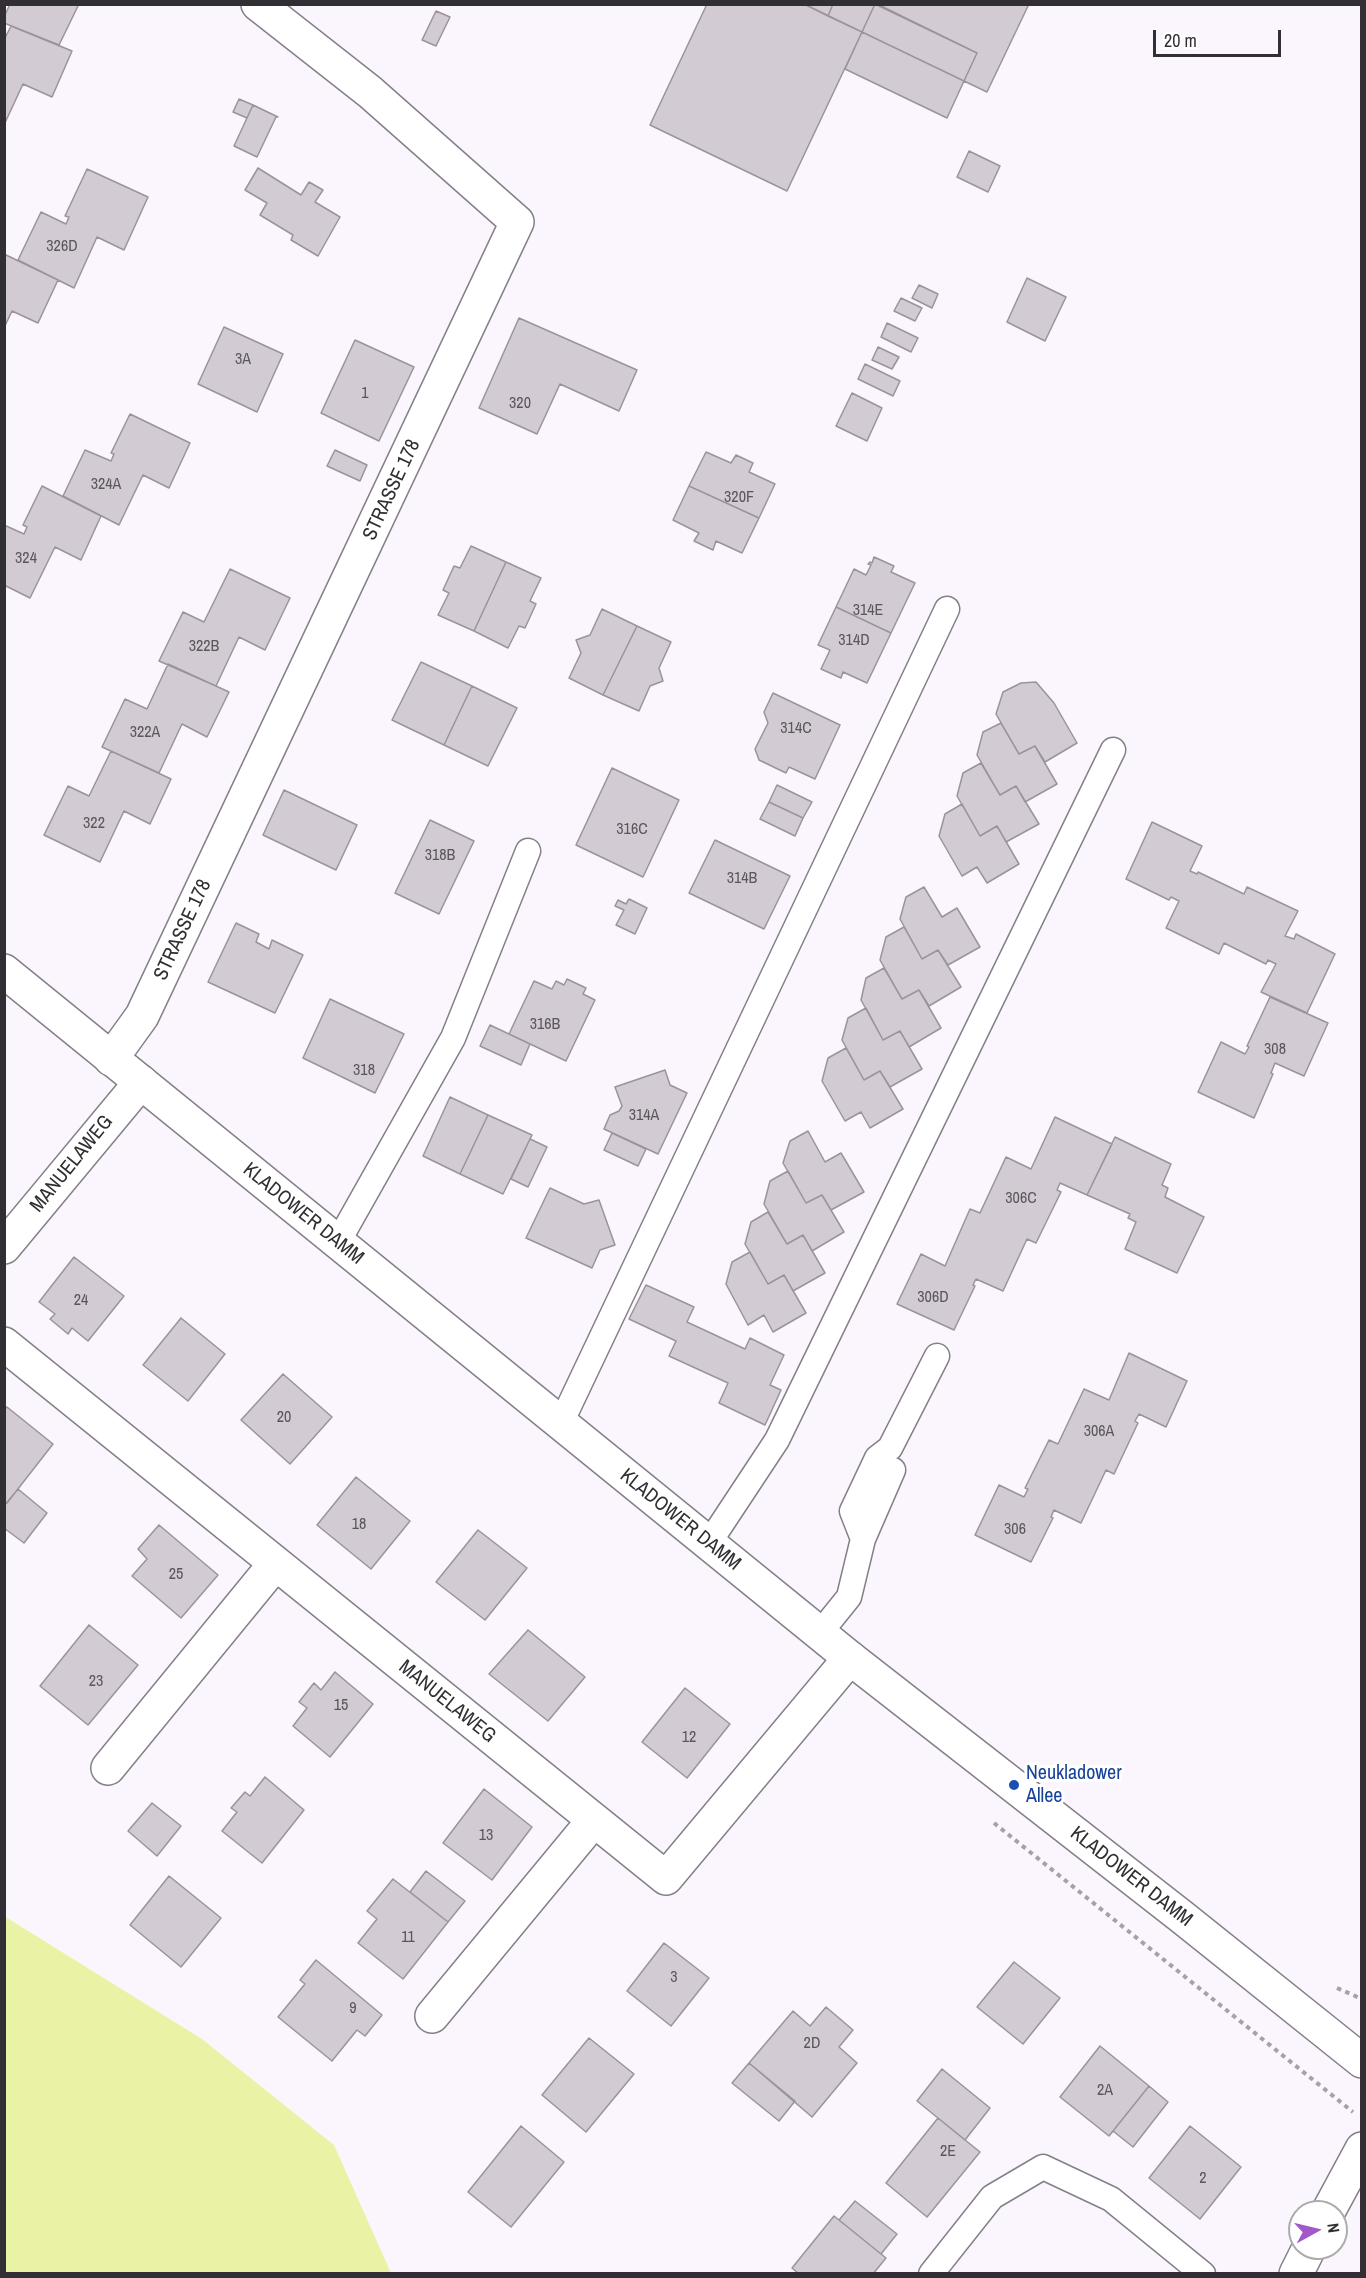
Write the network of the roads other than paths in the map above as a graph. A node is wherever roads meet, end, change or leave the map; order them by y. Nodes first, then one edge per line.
1 (258, 4) edge
2 (948, 609) dead end
3 (1113, 750) dead end
4 (528, 850) dead end
5 (4, 971) edge
6 (111, 1059) junction
7 (141, 1082) junction
8 (338, 1242) junction
9 (4, 1247) edge
10 (4, 1344) edge
11 (937, 1356) dead end
12 (561, 1423) junction
13 (893, 1470) dead end
14 (863, 1539) junction
15 (709, 1543) junction
16 (275, 1564) junction
17 (820, 1633) junction
18 (850, 1658) junction
19 (108, 1768) dead end
20 (594, 1820) junction
21 (432, 2016) dead end
22 (1362, 2061) edge
23 (1362, 2149) edge
24 (1334, 2200) edge
25 (1303, 2260) edge
26 (931, 2274) edge
27 (1203, 2274) edge
28 (1296, 2274) edge

1 - 6 street, STRASSE 178
2 - 12 lane
3 - 15 lane
4 - 8 lane
5 - 6 street, KLADOWER DAMM
6 - 7 street, KLADOWER DAMM
7 - 8 street, KLADOWER DAMM
7 - 9 street, MANUELAWEG
8 - 12 street, KLADOWER DAMM
10 - 16 street, MANUELAWEG
11 - 14 lane
12 - 15 street, KLADOWER DAMM
13 - 14 lane
14 - 17 lane
15 - 17 street, KLADOWER DAMM
16 - 19 street
16 - 20 street, MANUELAWEG
17 - 18 street, KLADOWER DAMM
18 - 20 street, MANUELAWEG
18 - 22 street, KLADOWER DAMM
20 - 21 street
23 - 24 street
25 - 28 street
26 - 27 lane

